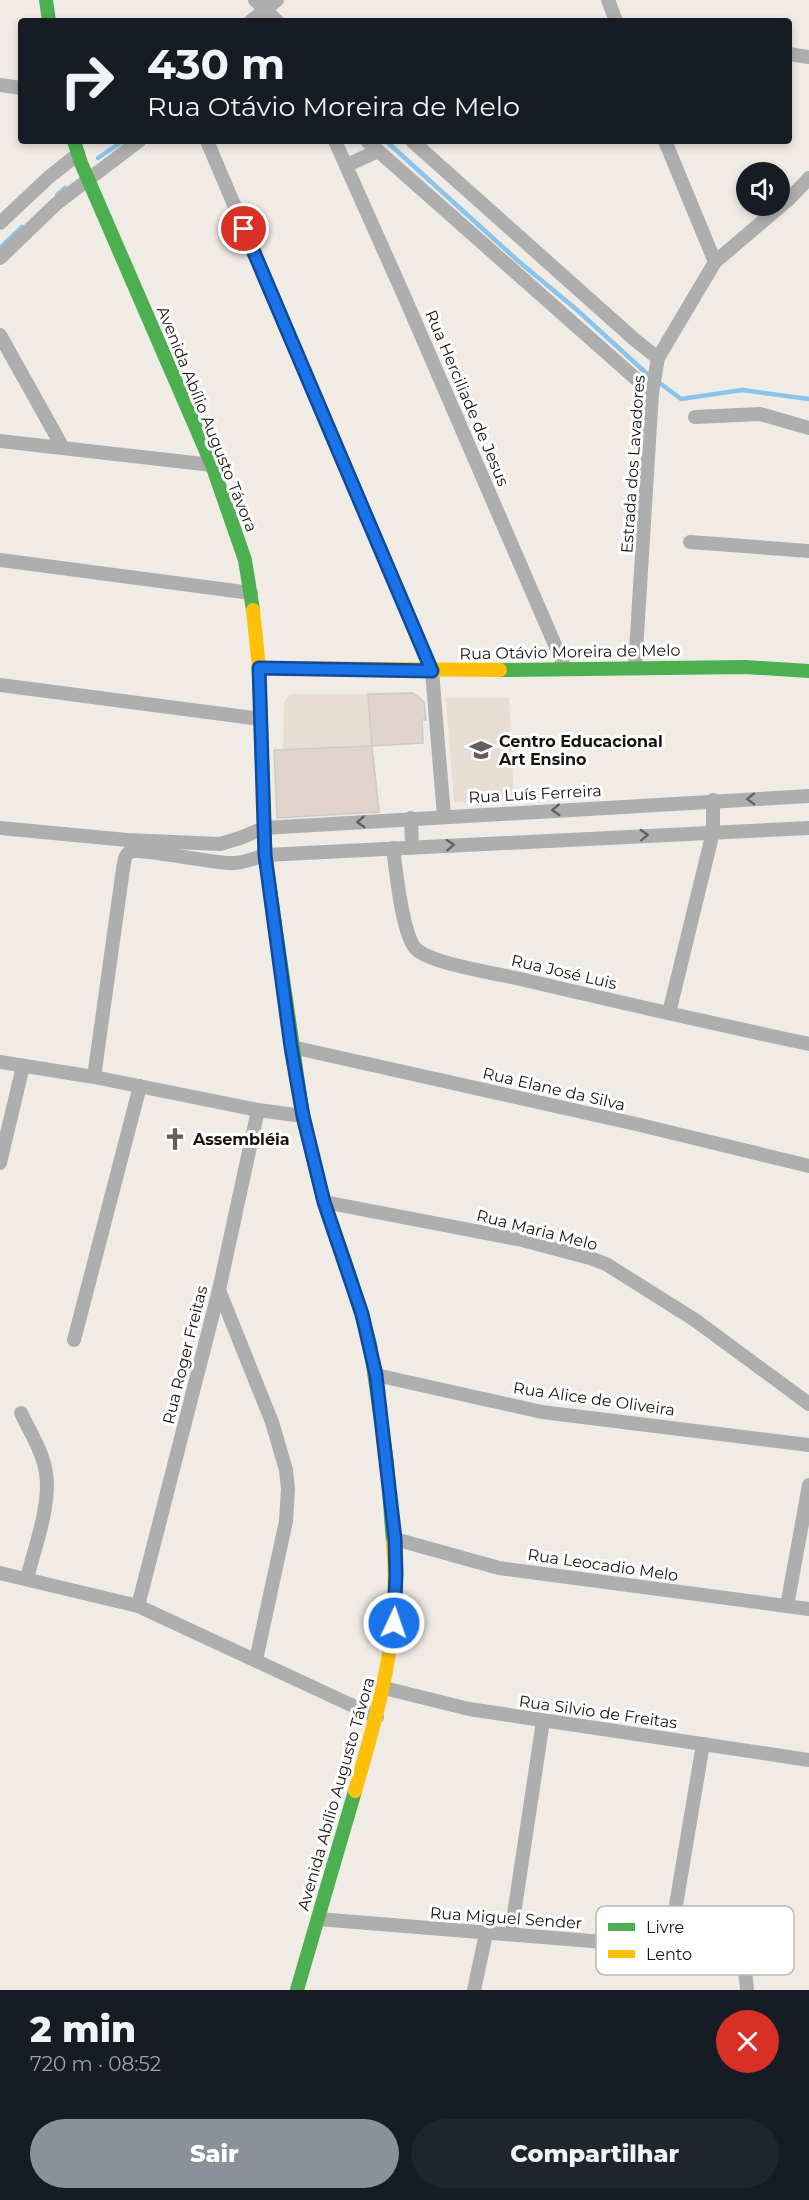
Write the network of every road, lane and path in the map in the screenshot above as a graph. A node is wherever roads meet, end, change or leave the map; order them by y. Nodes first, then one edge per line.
1 (46, 0) edge
2 (255, 0) edge
3 (277, 0) edge
4 (608, 0) edge
5 (266, 10) junction
6 (49, 18) edge
7 (255, 18) edge
8 (274, 18) edge
9 (615, 18) edge
10 (792, 54) edge
11 (809, 57) edge
12 (0, 85) edge
13 (18, 88) edge
14 (131, 144) edge
15 (208, 144) edge
16 (336, 144) edge
17 (370, 144) edge
18 (415, 144) edge
19 (666, 144) edge
20 (378, 151) junction
21 (81, 162) edge
22 (347, 165) junction
23 (809, 178) edge
24 (7, 209) edge
25 (0, 223) edge
26 (0, 258) edge
27 (715, 262) junction
28 (0, 334) edge
29 (658, 361) junction
30 (653, 389) junction
31 (695, 417) dead end
32 (809, 428) edge
33 (0, 441) edge
34 (63, 448) junction
35 (212, 465) junction
36 (690, 542) dead end
37 (809, 551) edge
38 (0, 560) edge
39 (251, 593) junction
40 (635, 667) junction
41 (259, 668) junction
42 (565, 668) junction
43 (432, 671) junction
44 (809, 671) edge
45 (0, 685) edge
46 (261, 719) junction
47 (809, 796) edge
48 (713, 800) junction
49 (444, 816) junction
50 (411, 818) junction
51 (0, 828) edge
52 (264, 828) junction
53 (809, 828) edge
54 (713, 832) junction
55 (412, 847) junction
56 (393, 848) junction
57 (265, 855) junction
58 (669, 1013) junction
59 (809, 1044) edge
60 (291, 1047) junction
61 (0, 1062) edge
62 (23, 1066) junction
63 (94, 1077) junction
64 (140, 1086) junction
65 (258, 1110) junction
66 (303, 1116) junction
67 (0, 1163) edge
68 (809, 1166) edge
69 (324, 1202) junction
70 (219, 1290) junction
71 (74, 1340) dead end
72 (376, 1375) junction
73 (809, 1404) edge
74 (21, 1413) dead end
75 (809, 1445) edge
76 (809, 1485) edge
77 (395, 1539) junction
78 (0, 1573) edge
79 (27, 1578) junction
80 (138, 1606) junction
81 (787, 1606) junction
82 (809, 1609) edge
83 (256, 1660) junction
84 (384, 1688) junction
85 (377, 1717) junction
86 (543, 1721) junction
87 (703, 1744) junction
88 (809, 1760) edge
89 (676, 1906) edge
90 (318, 1919) junction
91 (486, 1934) junction
92 (511, 1934) junction
93 (596, 1941) edge
94 (745, 1975) edge
95 (297, 1990) edge
96 (474, 1990) edge
97 (747, 1990) edge

1 - 6 main road
2 - 5 street
3 - 5 street
4 - 9 street
5 - 7 street
5 - 8 street
10 - 11 street
12 - 13 street
14 - 21 street
15 - 43 street
16 - 22 street, Rua Herciliade de Jesus
17 - 20 street
18 - 29 street
19 - 27 street
20 - 22 street
20 - 30 street
21 - 24 street
21 - 26 street
21 - 35 main road, Avenida Abílio Augusto Távora
22 - 42 street, Rua Herciliade de Jesus
23 - 27 street, Estrada dos Lavadores
24 - 25 street
27 - 29 street, Estrada dos Lavadores
28 - 34 street
29 - 30 street, Estrada dos Lavadores
30 - 40 street, Estrada dos Lavadores
31 - 32 street
33 - 34 street
34 - 35 street
35 - 39 main road, Avenida Abílio Augusto Távora
36 - 37 street
38 - 39 street
39 - 41 main road, Avenida Abílio Augusto Távora
40 - 42 main road, Rua Otávio Moreira de Melo
40 - 44 main road, Rua Otávio Moreira de Melo
41 - 43 main road, Rua Otávio Moreira de Melo
41 - 46 main road, Avenida Abílio Augusto Távora
42 - 43 main road, Rua Otávio Moreira de Melo
43 - 49 street
45 - 46 street
46 - 52 main road, Avenida Abílio Augusto Távora
47 -> 48 street, Rua Luís Ferreira
48 -> 49 street, Rua Luís Ferreira
48 - 54 street
49 - 50 street, Rua Luís Ferreira
50 -> 52 street, Rua Luís Ferreira
50 - 55 street
51 - 52 street, Rua Luís Ferreira
52 - 57 main road, Avenida Abílio Augusto Távora
53 - 54 street
55 -> 54 street
54 - 58 street
55 - 56 street
56 - 57 street
56 - 58 street, Rua José Luis
57 - 60 main road, Avenida Abílio Augusto Távora
57 - 63 street
58 - 59 street, Rua José Luis
60 - 66 main road, Avenida Abílio Augusto Távora
60 - 68 street, Rua Elane da Silva
61 - 62 street
62 - 63 street
62 - 67 street
63 - 64 street
64 - 65 street
64 - 71 street
65 - 66 street
65 - 70 street, Rua Roger Freitas
66 - 69 main road, Avenida Abílio Augusto Távora
69 - 72 main road, Avenida Abílio Augusto Távora
69 - 73 street, Rua Maria Melo
70 - 80 street, Rua Roger Freitas
70 - 83 street
72 - 75 street, Rua Alice de Oliveira
72 - 77 main road, Avenida Abílio Augusto Távora
74 - 79 street
76 - 81 street
77 - 81 street, Rua Leocadio Melo
77 - 84 main road, Avenida Abílio Augusto Távora
78 - 79 street
79 - 80 street
80 - 83 street
81 - 82 street, Rua Leocadio Melo
83 - 85 street
84 - 85 main road, Avenida Abílio Augusto Távora
84 - 86 street, Rua Silvio de Freitas
85 - 90 main road, Avenida Abílio Augusto Távora
86 - 87 street, Rua Silvio de Freitas
86 - 92 street
87 - 88 street, Rua Silvio de Freitas
87 - 89 street
90 - 91 street, Rua Miguel Sender
90 - 95 main road, Avenida Abílio Augusto Távora
91 - 92 street, Rua Miguel Sender
91 - 96 street
92 - 93 street, Rua Miguel Sender
94 - 97 street, Rua Miguel Sender

